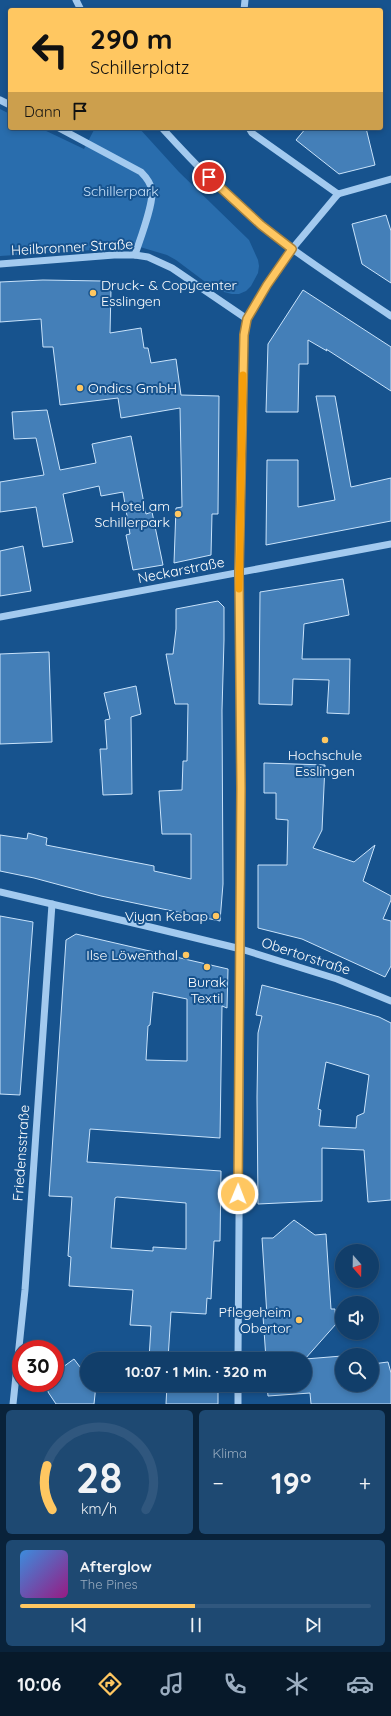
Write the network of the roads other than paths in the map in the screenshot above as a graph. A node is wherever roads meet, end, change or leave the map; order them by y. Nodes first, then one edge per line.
1 (63, 130) edge
2 (164, 130) edge
3 (250, 130) edge
4 (391, 179) edge
5 (338, 194) junction
6 (292, 249) junction
7 (135, 255) junction
8 (0, 264) edge
9 (391, 316) edge
10 (247, 319) junction
11 (391, 544) edge
12 (239, 573) junction
13 (0, 617) edge
14 (0, 892) edge
15 (52, 904) junction
16 (241, 949) junction
17 (391, 1001) edge
18 (238, 1352) edge
19 (238, 1392) edge
20 (13, 1404) edge
21 (238, 1404) edge

1 - 7 street
2 - 6 street
3 - 5 street
4 - 5 street
5 - 6 street
6 - 9 street
6 - 10 street
7 - 8 street, Heilbronner Straße
7 - 10 street, Heilbronner Straße
10 - 12 street
11 - 12 street, Neckarstraße
12 - 13 street, Neckarstraße
12 - 16 street
14 - 15 street, Obertorstraße
15 - 16 street, Obertorstraße
15 - 20 street, Friedensstraße
16 - 17 street, Obertorstraße
16 - 18 street
19 - 21 street

